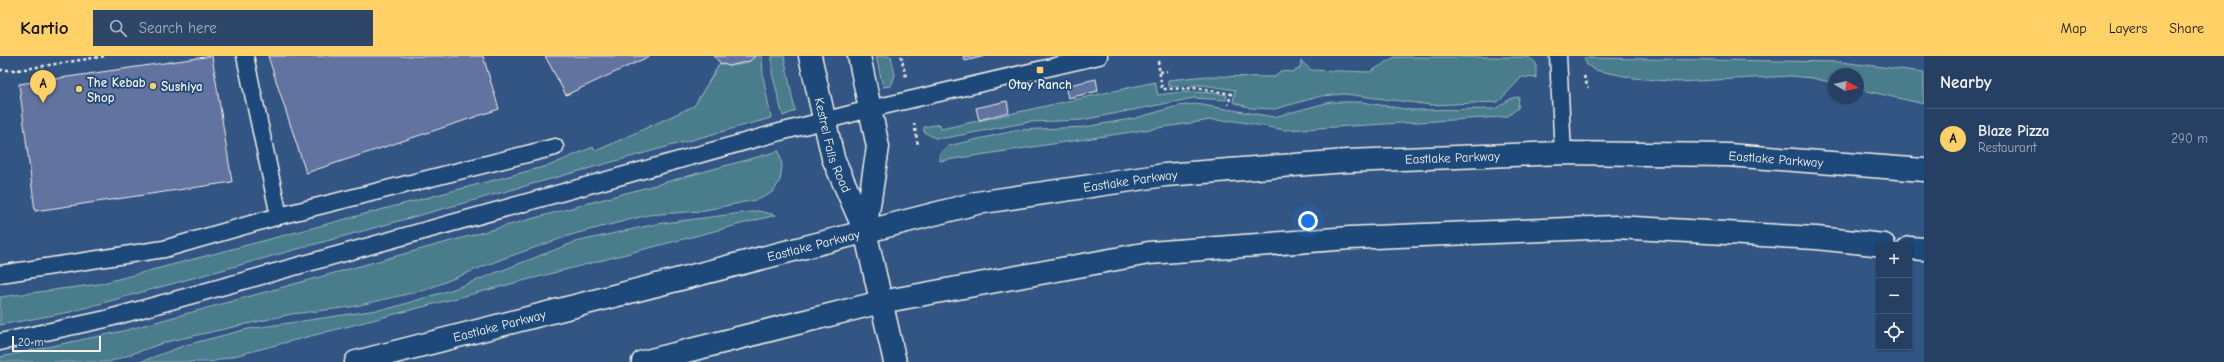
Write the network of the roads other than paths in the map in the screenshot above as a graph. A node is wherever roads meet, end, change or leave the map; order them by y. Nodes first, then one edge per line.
1 (245, 56) edge
2 (810, 56) edge
3 (858, 56) edge
4 (1099, 56) edge
5 (1558, 56) edge
6 (870, 109) junction
7 (825, 120) junction
8 (555, 147) dead end
9 (1563, 152) junction
10 (1924, 170) edge
11 (278, 216) junction
12 (865, 231) junction
13 (1876, 244) edge
14 (1912, 248) edge
15 (1924, 249) edge
16 (0, 274) edge
17 (882, 302) junction
18 (0, 342) edge
19 (356, 362) edge
20 (643, 362) edge
21 (895, 362) edge

1 - 11 lane
2 - 7 main road, Kestrel Falls Road
3 - 6 main road, Kestrel Falls Road
4 - 6 lane
5 - 9 lane
6 - 7 lane
6 - 12 main road, Kestrel Falls Road
7 - 12 main road, Kestrel Falls Road
7 - 18 lane
8 - 11 lane
9 - 10 main road, Eastlake Parkway
9 - 12 main road, Eastlake Parkway
11 - 16 lane
12 - 17 main road, Kestrel Falls Road
12 - 19 main road, Eastlake Parkway
13 - 17 main road
14 - 15 main road
17 - 20 main road
17 - 21 main road, Kestrel Falls Road

